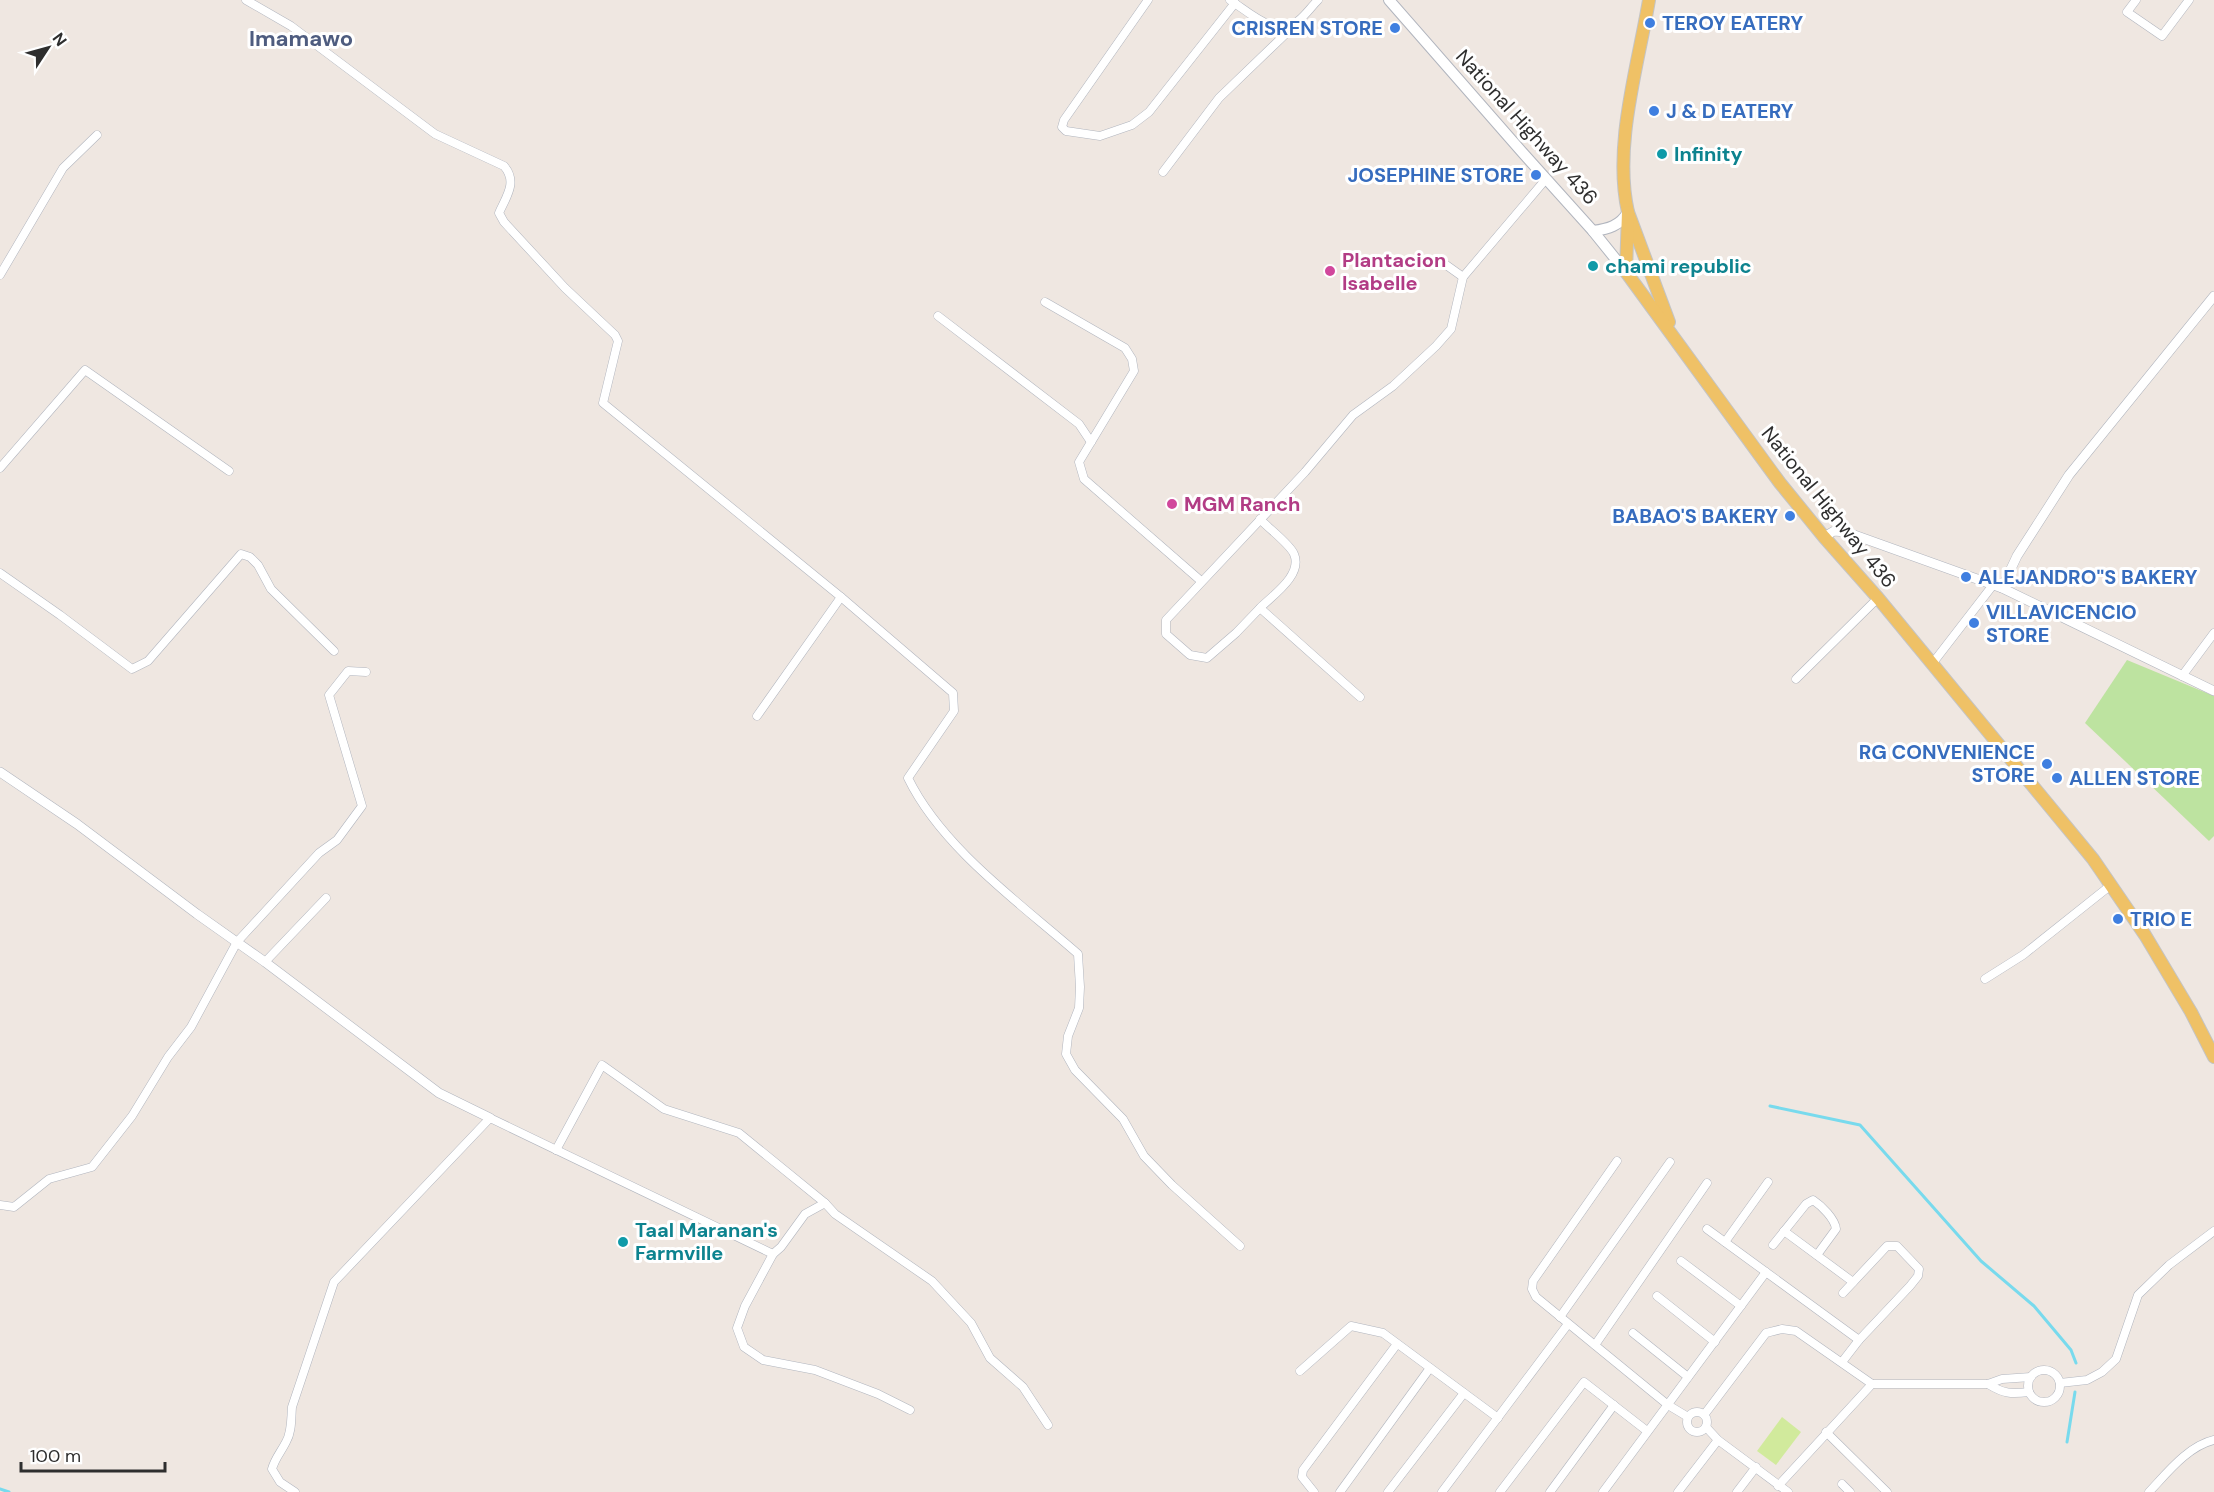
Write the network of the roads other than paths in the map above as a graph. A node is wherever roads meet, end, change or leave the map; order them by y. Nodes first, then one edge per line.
1 (246, 0) edge
2 (1148, 0) edge
3 (1317, 0) edge
4 (1389, 0) edge
5 (1649, 0) edge
6 (2136, 0) edge
7 (2189, 0) edge
8 (1232, 2) edge
9 (1297, 23) junction
10 (97, 135) dead end
11 (1163, 172) dead end
12 (1546, 179) junction
13 (1628, 212) junction
14 (1593, 231) junction
15 (1442, 262) dead end
16 (1626, 272) junction
17 (0, 274) edge
18 (1463, 277) junction
19 (2214, 296) edge
20 (1045, 302) dead end
21 (938, 316) dead end
22 (1674, 337) junction
23 (1091, 442) junction
24 (0, 468) edge
25 (229, 471) dead end
26 (1260, 519) junction
27 (1824, 537) junction
28 (0, 573) edge
29 (1201, 581) junction
30 (1998, 587) junction
31 (841, 597) junction
32 (1878, 598) junction
33 (1260, 608) junction
34 (2214, 633) edge
35 (334, 651) dead end
36 (1932, 664) junction
37 (366, 672) dead end
38 (2182, 676) junction
39 (1796, 679) dead end
40 (2214, 691) edge
41 (1360, 697) dead end
42 (757, 716) dead end
43 (0, 772) edge
44 (2111, 885) junction
45 (327, 898) dead end
46 (237, 942) junction
47 (265, 962) junction
48 (1985, 979) dead end
49 (2214, 1057) edge
50 (490, 1118) junction
51 (556, 1150) junction
52 (1617, 1161) dead end
53 (1670, 1162) dead end
54 (1768, 1182) dead end
55 (1707, 1183) dead end
56 (825, 1203) junction
57 (0, 1205) edge
58 (1707, 1229) dead end
59 (1784, 1231) junction
60 (2214, 1231) edge
61 (1725, 1242) junction
62 (1773, 1245) dead end
63 (1240, 1246) dead end
64 (773, 1254) junction
65 (1817, 1255) junction
66 (1681, 1261) dead end
67 (1766, 1272) junction
68 (1853, 1282) junction
69 (1843, 1293) dead end
70 (1657, 1296) dead end
71 (1742, 1306) junction
72 (1560, 1317) junction
73 (1568, 1324) junction
74 (1633, 1333) dead end
75 (1859, 1340) junction
76 (1714, 1342) junction
77 (1397, 1344) junction
78 (1595, 1346) junction
79 (1842, 1362) junction
80 (1430, 1368) junction
81 (1300, 1371) dead end
82 (1688, 1377) junction
83 (2031, 1377) junction
84 (2060, 1383) junction
85 (1872, 1384) junction
86 (1988, 1384) junction
87 (2029, 1392) junction
88 (1464, 1393) junction
89 (1668, 1405) junction
90 (1614, 1406) junction
91 (910, 1410) dead end
92 (1704, 1415) junction
93 (1688, 1417) junction
94 (1498, 1418) junction
95 (1048, 1425) dead end
96 (1706, 1427) junction
97 (1647, 1431) junction
98 (1826, 1432) junction
99 (1718, 1440) junction
100 (2214, 1440) edge
101 (1756, 1467) junction
102 (1842, 1484) dead end
103 (1778, 1486) junction
104 (295, 1492) edge
105 (1314, 1492) edge
106 (1340, 1492) edge
107 (1388, 1492) edge
108 (1442, 1492) edge
109 (1500, 1492) edge
110 (1550, 1492) edge
111 (1603, 1492) edge
112 (1678, 1492) edge
113 (1737, 1492) edge
114 (1788, 1492) edge
115 (1850, 1492) edge
116 (1887, 1492) edge
117 (2149, 1492) edge

1 - 31 street
2 - 8 street
3 - 9 street
4 - 12 main road, National Highway 436
5 - 13 main road
6 - 7 street
8 - 9 street
9 - 11 street
10 - 17 street
12 - 14 main road, National Highway 436
12 - 18 street
13 - 14 main road
13 - 16 main road
13 - 22 main road
14 - 16 main road, National Highway 436
15 - 18 street
16 - 22 main road, National Highway 436
18 - 26 street
19 - 30 street
20 - 23 street
21 - 23 street
22 - 27 main road, National Highway 436
23 - 29 street
24 - 25 street
26 - 29 street
26 - 33 street
27 - 30 street
27 - 32 main road, National Highway 436
28 - 35 street
29 - 33 street
30 - 36 street
30 - 38 street
31 - 42 street
31 - 63 street
32 - 36 main road, National Highway 436
32 - 39 street
33 - 41 street
34 - 38 street
36 - 44 main road, National Highway 436
37 - 46 street
38 - 40 street
43 - 46 street
44 - 48 street
44 - 49 main road, National Highway 436
45 - 47 street
46 - 47 street
46 - 57 street
47 - 50 street
50 - 51 street
50 - 104 street
51 - 56 street
51 - 64 street
52 - 72 street
53 - 72 street
54 - 61 street
55 - 78 street
56 - 64 street
56 - 95 street
58 - 61 street
59 - 62 street
59 - 65 street
59 - 65 street
60 - 84 street
61 - 67 street
64 - 91 street
65 - 68 street
66 - 71 street
67 - 71 street
67 - 75 street
68 - 69 street
68 - 75 street
70 - 76 street
71 - 76 street
72 - 73 street
73 - 78 street
73 - 94 street
74 - 82 street
75 - 79 street
76 - 82 street
77 - 80 street
77 - 81 street
77 - 105 street
78 - 89 street
79 - 85 street
79 - 92 street
80 - 88 street
80 - 106 street
82 - 89 street
83 - 84 street
83 - 86 street
83 - 87 street
84 - 87 street
85 - 86 street
85 - 98 street
86 - 87 street
88 - 94 street
88 - 107 street
89 - 93 street
89 - 97 street
90 - 97 street
90 - 109 street
90 - 110 street
92 - 93 street
92 - 96 street
93 - 96 street
94 - 108 street
96 - 99 street
97 - 111 street
98 - 103 street
98 - 116 street
99 - 101 street
99 - 112 street
100 - 117 street
101 - 103 street
101 - 113 street
102 - 115 street
103 - 114 street

